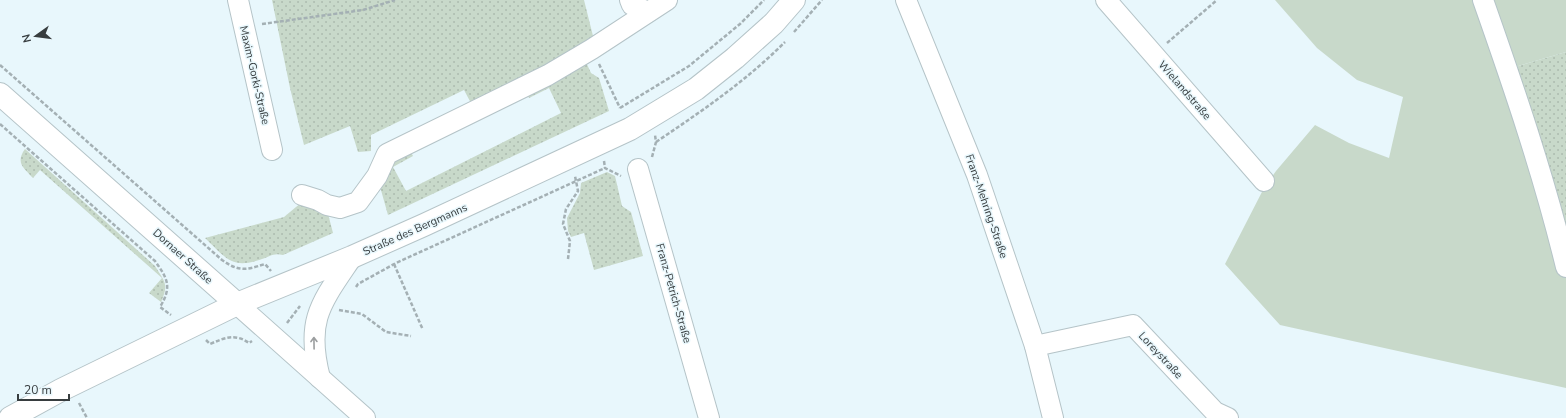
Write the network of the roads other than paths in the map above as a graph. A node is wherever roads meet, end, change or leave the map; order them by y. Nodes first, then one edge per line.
1 (238, 0) edge
2 (630, 0) edge
3 (667, 0) edge
4 (794, 0) edge
5 (906, 0) edge
6 (1106, 0) edge
7 (1483, 0) edge
8 (648, 12) junction
9 (0, 94) edge
10 (272, 150) dead end
11 (638, 169) dead end
12 (1264, 181) dead end
13 (302, 195) dead end
14 (352, 257) junction
15 (1566, 267) edge
16 (237, 304) junction
17 (1035, 346) junction
18 (320, 378) junction
19 (10, 418) edge
20 (365, 418) edge
21 (709, 418) edge
22 (1053, 418) edge
23 (1228, 418) edge

1 - 10 street, Maxim-Gorki-Straße
2 - 8 street
3 - 8 street
4 - 14 main road, Straße des Bergmanns
5 - 17 street, Franz-Mehring-Straße
6 - 12 street, Wielandstraße
7 - 15 street
8 - 13 street
9 - 16 main road, Dornaer Straße
11 - 21 street, Franz-Petrich-Straße
14 - 16 main road, Straße des Bergmanns
18 -> 14 street
16 - 18 street, Dornaer Straße
16 - 19 main road, Straße des Bergmanns
17 - 22 street, Franz-Mehring-Straße
17 - 23 street, Loreystraße
18 - 20 street, Dornaer Straße

